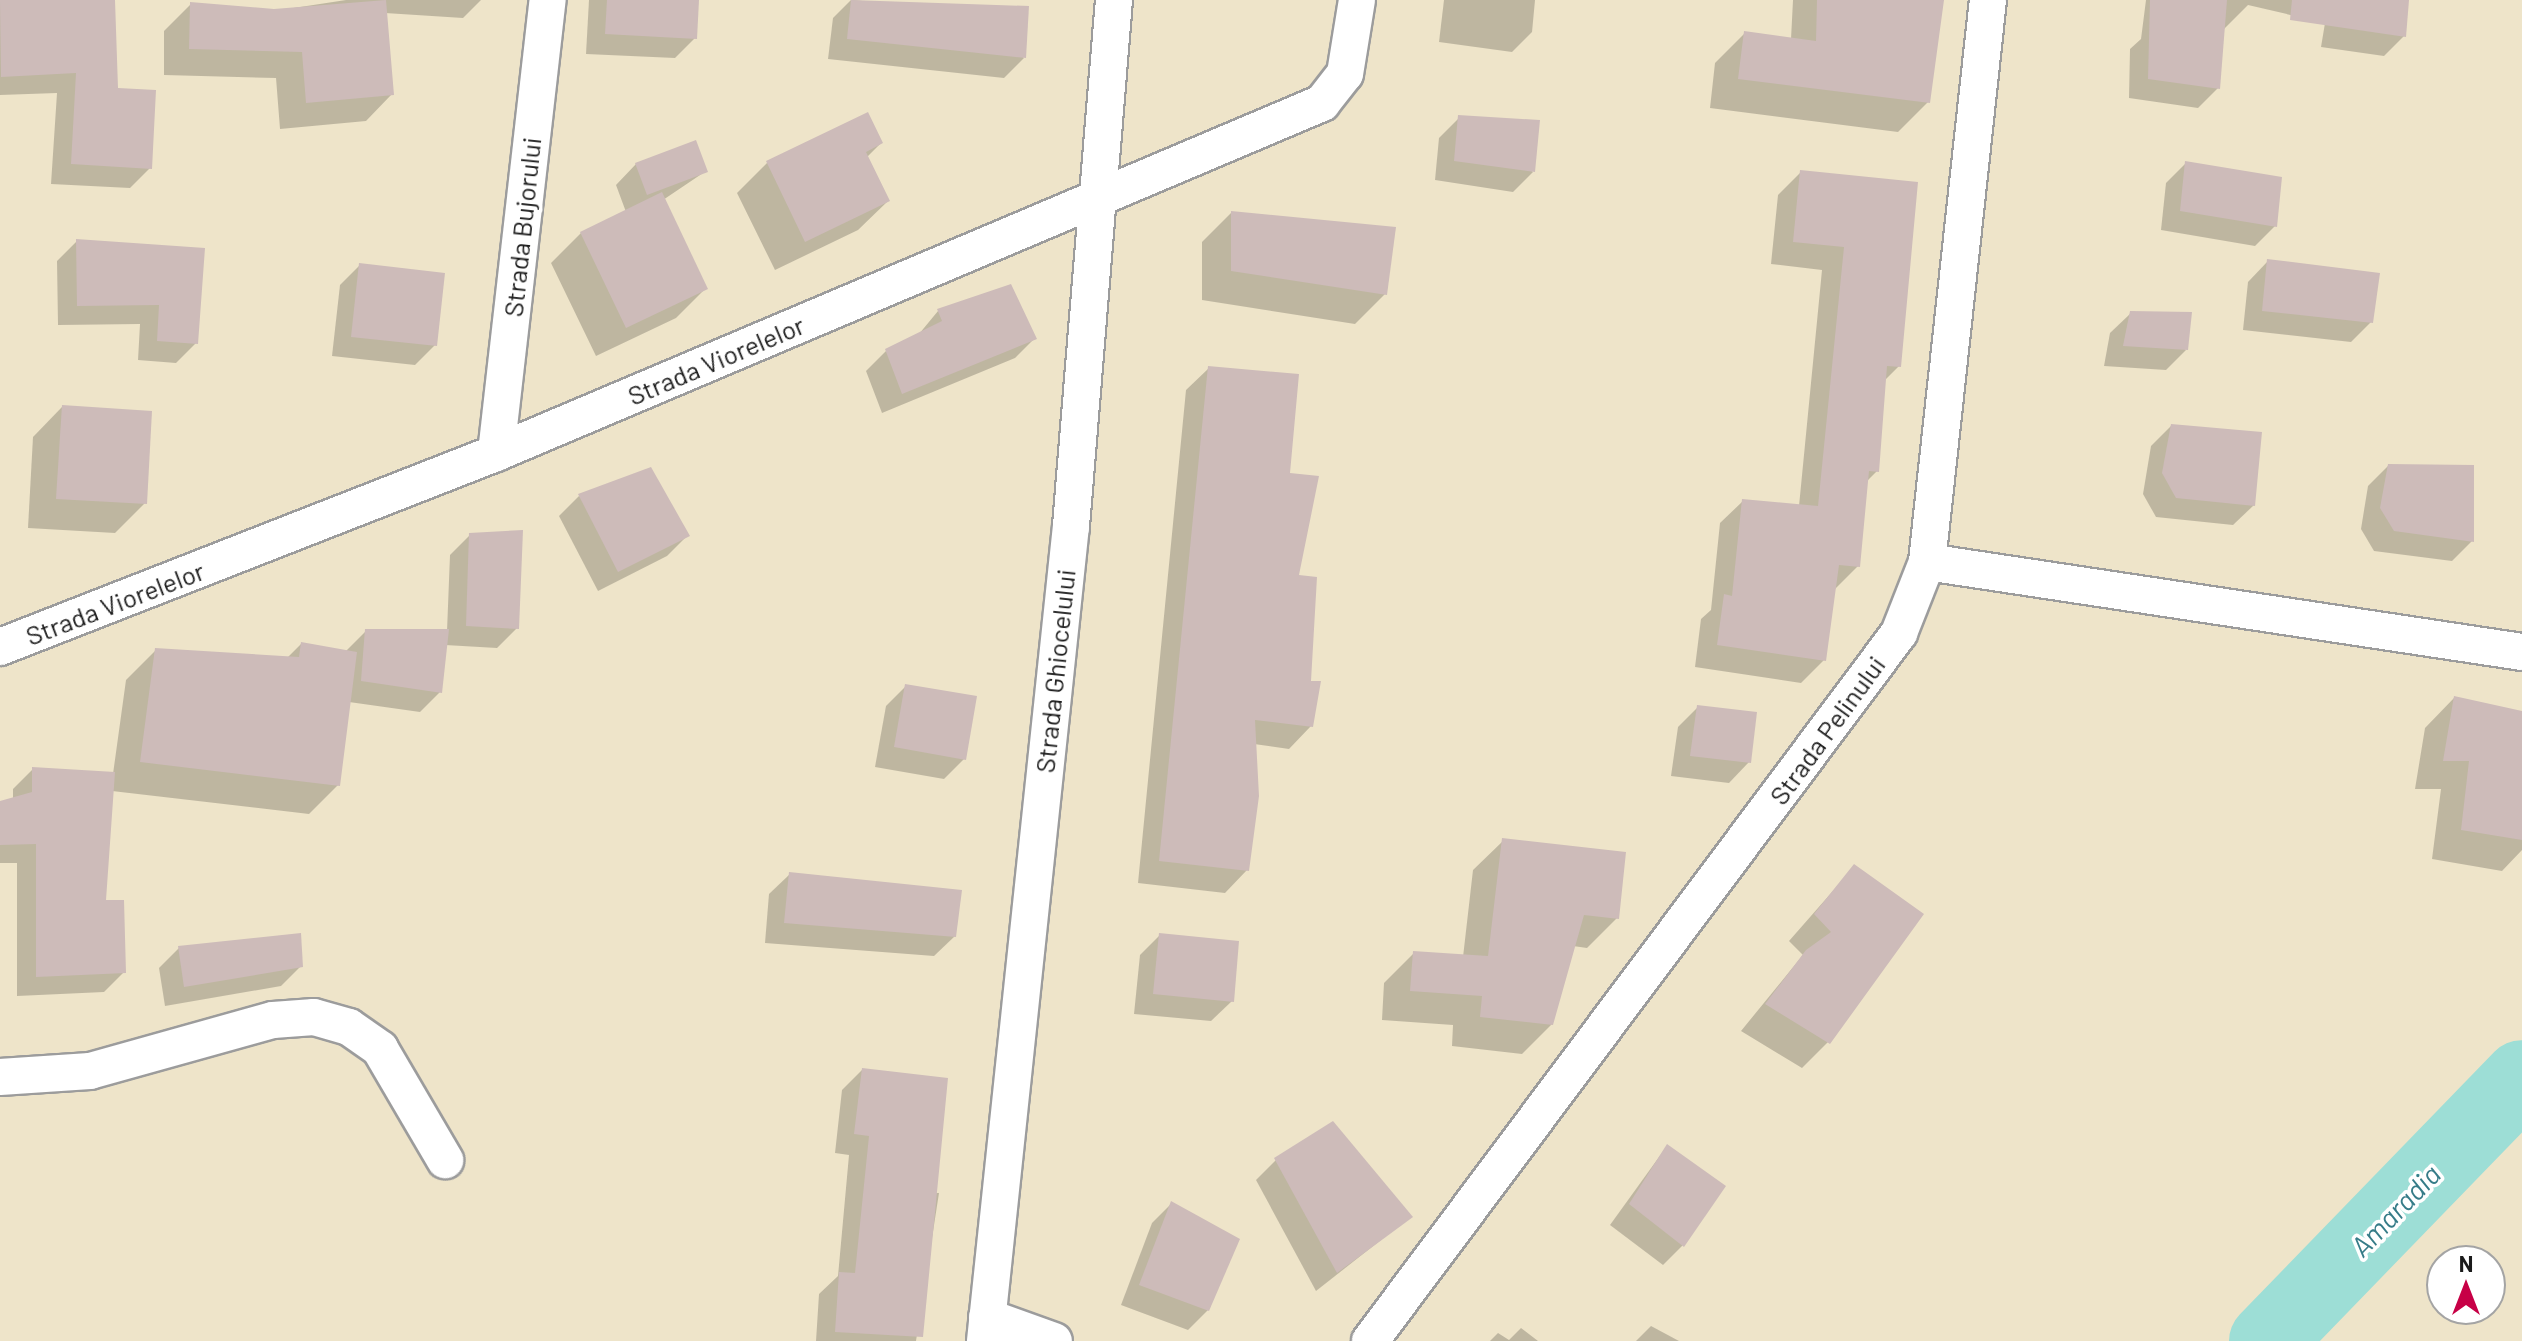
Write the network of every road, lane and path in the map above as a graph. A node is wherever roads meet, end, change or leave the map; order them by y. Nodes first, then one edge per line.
1 (548, 0) edge
2 (1114, 0) edge
3 (1357, 0) edge
4 (1988, 0) edge
5 (1094, 200) junction
6 (496, 453) junction
7 (1927, 562) junction
8 (0, 647) edge
9 (2522, 652) edge
10 (0, 1077) edge
11 (445, 1160) dead end
12 (986, 1329) edge
13 (1054, 1341) edge
14 (1370, 1341) edge

1 - 6 street, Strada Bujorului
2 - 5 street, Strada Ghiocelului
3 - 5 street, Strada Viorelelor
4 - 7 street, Strada Pelinului
5 - 6 street, Strada Viorelelor
5 - 12 street, Strada Ghiocelului
6 - 8 street, Strada Viorelelor
7 - 9 street
7 - 14 street, Strada Pelinului
10 - 11 street
12 - 13 street

